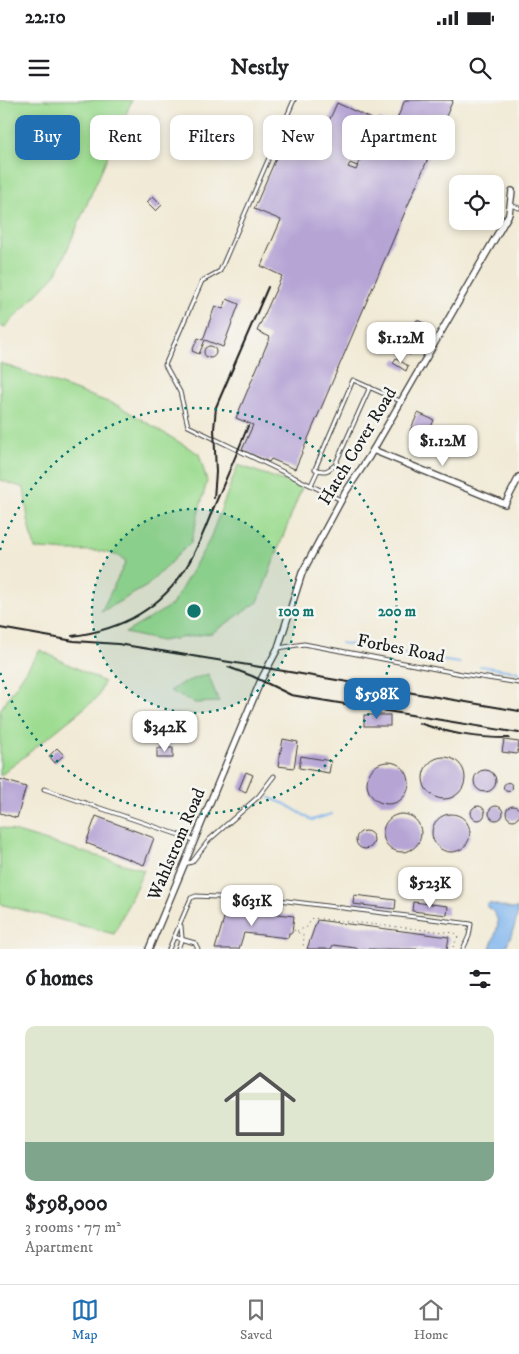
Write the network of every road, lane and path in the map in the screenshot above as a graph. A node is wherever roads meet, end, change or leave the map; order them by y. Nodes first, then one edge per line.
1 (294, 100) edge
2 (512, 191) dead end
3 (511, 206) junction
4 (519, 208) edge
5 (370, 387) junction
6 (401, 402) junction
7 (373, 450) junction
8 (318, 470) junction
9 (519, 477) edge
10 (311, 486) junction
11 (341, 500) junction
12 (278, 648) junction
13 (266, 668) joint
14 (519, 683) edge
15 (274, 776) dead end
16 (44, 789) dead end
17 (194, 840) junction
18 (184, 864) junction
19 (180, 925) junction
20 (307, 927) junction
21 (174, 936) junction
22 (304, 936) junction
23 (182, 938) junction
24 (149, 949) edge
25 (169, 949) edge
26 (178, 949) edge
27 (198, 949) edge
28 (303, 949) edge
29 (452, 949) edge
30 (463, 949) edge

1 - 10 lane
2 - 3 street, Hatch Cover Road
3 - 4 lane
3 - 6 street, Hatch Cover Road
5 - 6 lane
5 - 8 lane
5 - 8 lane
6 - 7 street, Hatch Cover Road
7 - 9 street
7 - 11 street, Hatch Cover Road
8 - 10 lane
10 - 11 lane
11 - 12 street, Hatch Cover Road
12 - 13 street, Hatch Cover Road
12 - 14 lane, Forbes Road
13 - 17 street, Wahlstrom Road
15 - 18 lane
16 - 17 lane
17 - 18 street, Wahlstrom Road
18 - 24 street, Wahlstrom Road
19 - 21 lane
19 - 23 lane
19 - 30 lane
20 - 22 path
20 - 22 path
20 - 29 path
21 - 23 lane
21 - 25 lane
22 - 28 path
23 - 26 lane
23 - 27 lane

